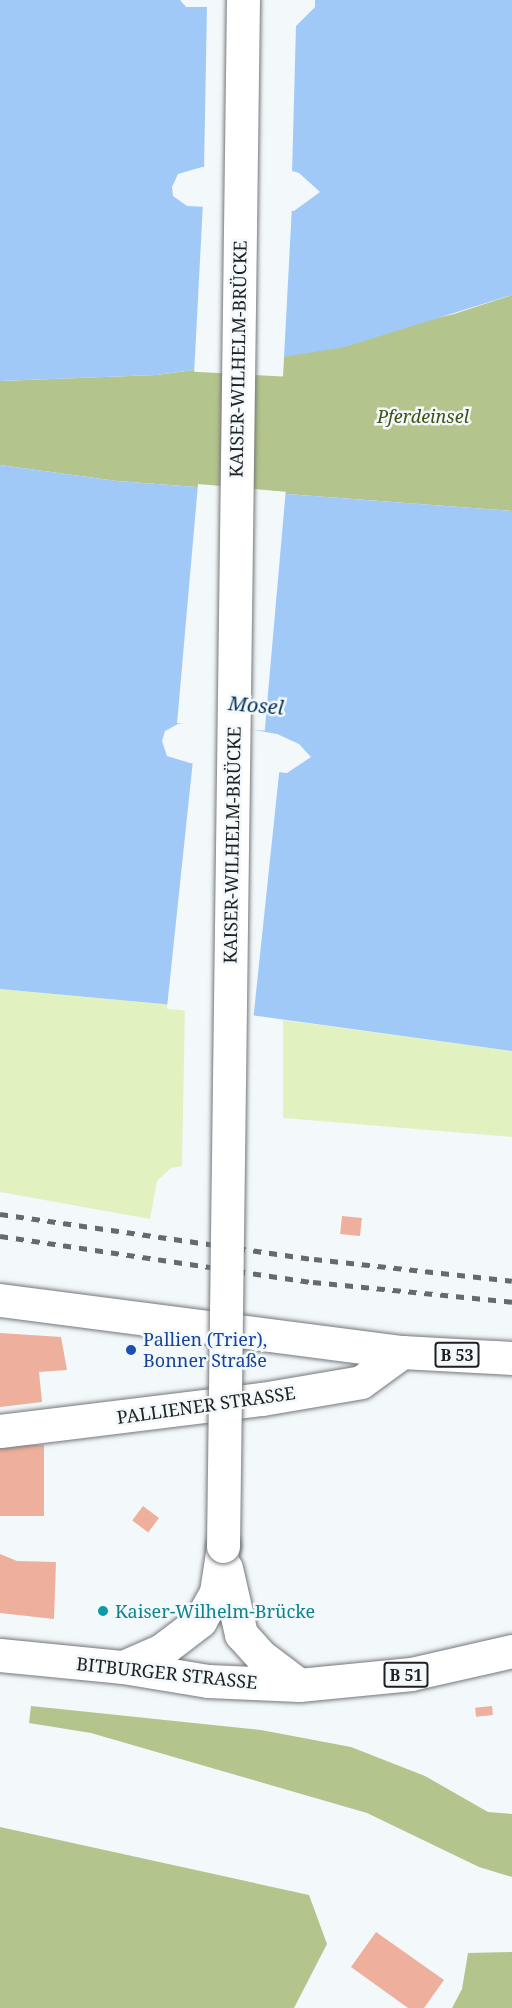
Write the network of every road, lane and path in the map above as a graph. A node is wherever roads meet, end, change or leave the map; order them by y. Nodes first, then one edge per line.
1 (243, 0) edge
2 (0, 1300) edge
3 (402, 1352) junction
4 (512, 1358) edge
5 (0, 1431) edge
6 (223, 1546) junction
7 (512, 1651) edge
8 (0, 1654) edge
9 (123, 1667) junction
10 (299, 1685) junction

1 - 6 main road, KAISER-WILHELM-BRÜCKE, bridge
2 - 3 main road, B 53
3 - 4 main road, B 53
3 - 5 main road, PALLIENER STRASSE
6 - 9 main road, KAISER-WILHELM-BRÜCKE
6 - 10 main road, KAISER-WILHELM-BRÜCKE
7 - 10 main road, BITBURGER STRASSE / B 51
8 - 9 main road, BITBURGER STRASSE / B 51
9 - 10 main road, BITBURGER STRASSE / B 51

